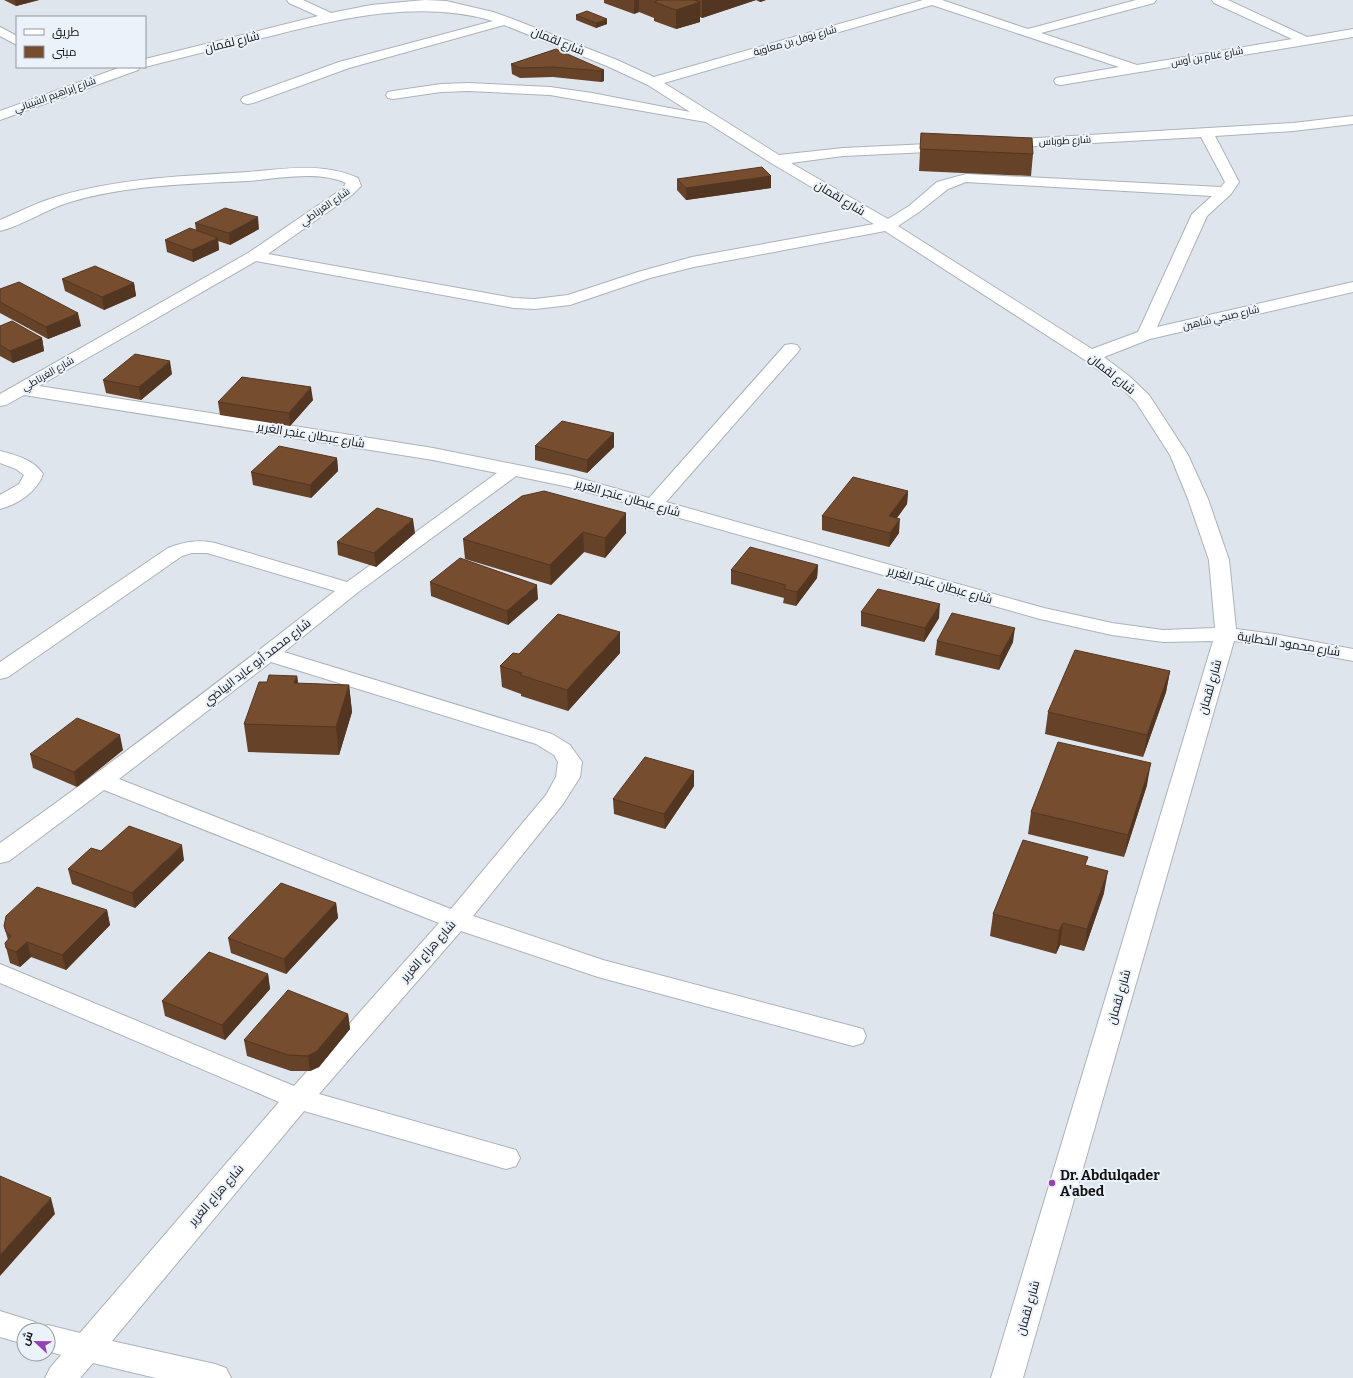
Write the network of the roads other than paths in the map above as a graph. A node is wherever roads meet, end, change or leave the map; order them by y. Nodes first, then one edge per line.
1 (293, 0) edge
2 (1114, 0) edge
3 (1150, 0) edge
4 (1218, 0) edge
5 (929, 1) edge
6 (430, 2) edge
7 (885, 3) dead end
8 (1128, 6) junction
9 (330, 17) junction
10 (506, 21) junction
11 (863, 21) junction
12 (0, 31) edge
13 (1029, 32) junction
14 (1353, 33) edge
15 (16, 40) edge
16 (1306, 41) junction
17 (146, 62) edge
18 (130, 68) edge
19 (1138, 69) junction
20 (1061, 81) dead end
21 (653, 82) junction
22 (393, 95) dead end
23 (248, 100) dead end
24 (0, 116) edge
25 (709, 118) junction
26 (1353, 120) edge
27 (1206, 133) junction
28 (991, 145) edge
29 (960, 146) edge
30 (776, 160) junction
31 (1224, 192) junction
32 (0, 226) edge
33 (888, 226) junction
34 (254, 256) junction
35 (1353, 286) edge
36 (1145, 336) junction
37 (791, 349) dead end
38 (1092, 356) junction
39 (23, 389) junction
40 (0, 401) edge
41 (0, 457) edge
42 (513, 470) junction
43 (0, 504) edge
44 (653, 505) junction
45 (350, 589) junction
46 (1226, 634) junction
47 (268, 654) junction
48 (1353, 655) edge
49 (0, 672) edge
50 (102, 781) junction
51 (0, 855) edge
52 (456, 920) junction
53 (0, 973) edge
54 (853, 1036) dead end
55 (298, 1099) junction
56 (506, 1158) dead end
57 (0, 1324) edge
58 (16, 1329) edge
59 (56, 1340) edge
60 (85, 1348) junction
61 (61, 1378) edge
62 (215, 1378) edge
63 (1008, 1378) edge

1 - 9 street
2 - 8 street
3 - 8 street
4 - 16 street
5 - 11 street, شارع نوفل بن معاوية
5 - 13 street
6 - 9 street, شارع لقمان
6 - 10 street, شارع لقمان
7 - 11 street
8 - 13 street
9 - 17 street, شارع لقمان
10 - 21 street, شارع لقمان
10 - 23 street
11 - 21 street, شارع نوفل بن معاوية
12 - 15 street
13 - 19 street
14 - 16 street, شارع غنام بن أوس
16 - 19 street, شارع غنام بن أوس
18 - 24 street, شارع إبراهيم الشيباني
19 - 20 street, شارع غنام بن أوس
21 - 25 street, شارع لقمان
22 - 25 street
25 - 30 street, شارع لقمان
26 - 27 street, شارع طوباس
27 - 28 street, شارع طوباس
27 - 31 street
29 - 30 street
30 - 33 street, شارع لقمان
31 - 33 street
31 - 36 street
32 - 34 street, شارع الغرناطي
33 - 34 street
33 - 38 street, شارع لقمان
34 - 39 street, شارع الغرناطي
35 - 36 street, شارع صبحي شاهين
36 - 38 street, شارع صبحي شاهين
37 - 44 street
38 - 46 street, شارع لقمان
39 - 40 street, شارع الغرناطي
39 - 42 street, شارع عبطان عنجر الغرير
41 - 43 street
42 - 44 street, شارع عبطان عنجر الغرير
42 - 45 street, شارع محمد أبو عايد البياضي
44 - 46 street, شارع عبطان عنجر الغرير
45 - 47 street, شارع محمد أبو عايد البياضي
45 - 49 street
46 - 48 street, شارع محمود الخطايبة
46 - 63 street, شارع لقمان
47 - 50 street, شارع محمد أبو عايد البياضي
47 - 52 street, شارع هزاع الغرير
50 - 51 street, شارع محمد أبو عايد البياضي
50 - 52 street
52 - 54 street
52 - 55 street, شارع هزاع الغرير
53 - 55 street
55 - 56 street
55 - 60 street, شارع هزاع الغرير
57 - 58 street
59 - 60 street
60 - 61 street, شارع هزاع الغرير
60 - 62 street

